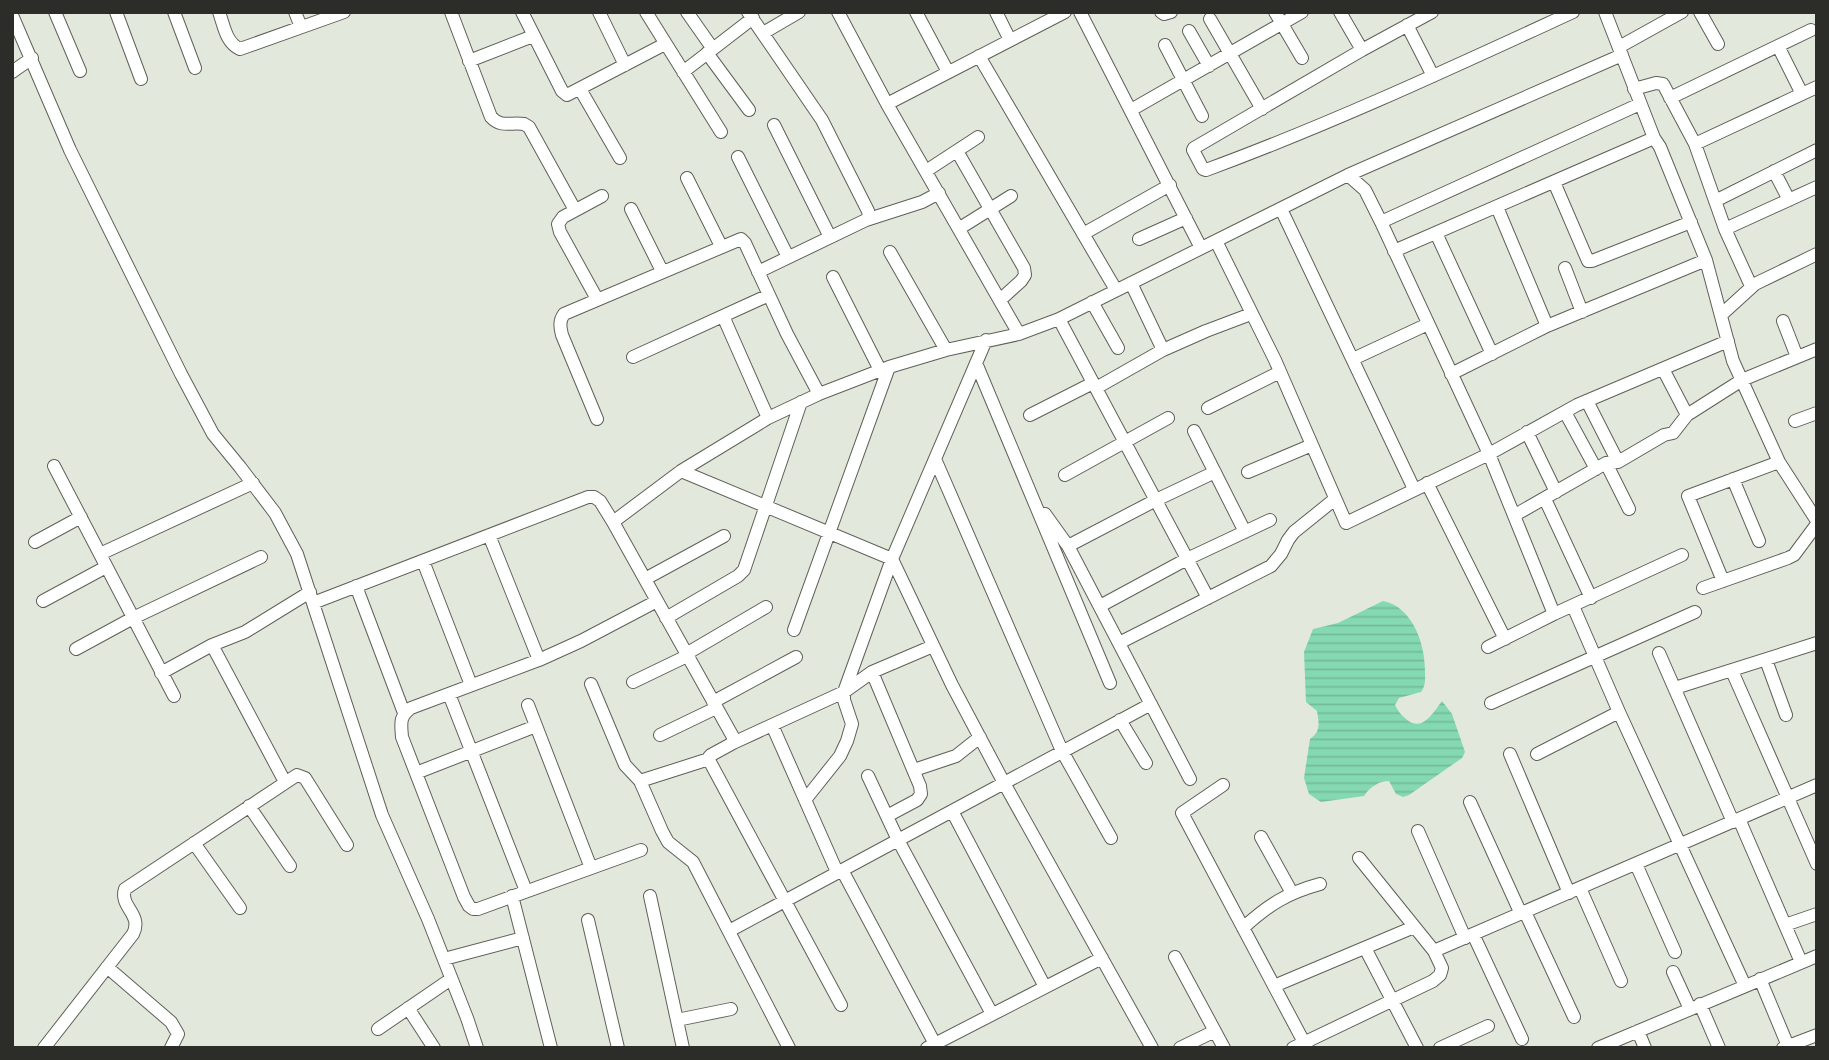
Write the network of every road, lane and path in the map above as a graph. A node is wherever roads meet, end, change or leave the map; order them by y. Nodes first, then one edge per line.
1 (55, 12) edge
2 (116, 12) edge
3 (174, 12) edge
4 (219, 12) edge
5 (295, 12) edge
6 (344, 12) edge
7 (451, 12) edge
8 (522, 12) edge
9 (598, 12) edge
10 (646, 12) edge
11 (687, 12) edge
12 (799, 12) edge
13 (916, 12) edge
14 (996, 12) edge
15 (1065, 12) edge
16 (1080, 12) edge
17 (1161, 12) edge
18 (1171, 12) edge
19 (1302, 12) edge
20 (1340, 12) edge
21 (1432, 12) edge
22 (1573, 12) edge
23 (1605, 12) edge
24 (1682, 12) edge
25 (1700, 12) edge
26 (843, 14) edge
27 (12, 15) edge
28 (750, 15) edge
29 (1279, 18) edge
30 (1210, 19) dead end
31 (1407, 25) junction
32 (301, 27) junction
33 (1811, 30) dead end
34 (1189, 31) dead end
35 (763, 33) junction
36 (533, 36) junction
37 (1010, 40) junction
38 (665, 44) junction
39 (1718, 44) dead end
40 (1165, 46) dead end
41 (1778, 46) junction
42 (1362, 50) junction
43 (710, 51) junction
44 (1620, 51) junction
45 (1230, 53) junction
46 (979, 56) junction
47 (32, 58) junction
48 (1302, 58) dead end
49 (469, 61) junction
50 (625, 65) junction
51 (1209, 66) junction
52 (195, 68) dead end
53 (80, 71) dead end
54 (12, 72) edge
55 (683, 72) junction
56 (948, 72) junction
57 (1433, 76) junction
58 (141, 79) dead end
59 (1182, 81) junction
60 (1817, 87) edge
61 (580, 89) junction
62 (1634, 89) junction
63 (1802, 94) junction
64 (1670, 98) junction
65 (887, 104) junction
66 (1640, 104) junction
67 (1262, 109) junction
68 (749, 110) dead end
69 (1131, 110) junction
70 (1202, 116) dead end
71 (774, 125) dead end
72 (721, 132) dead end
73 (978, 137) dead end
74 (1654, 138) junction
75 (1695, 144) junction
76 (1817, 150) edge
77 (957, 151) junction
78 (738, 157) dead end
79 (620, 158) dead end
80 (926, 171) junction
81 (1774, 171) junction
82 (1348, 175) junction
83 (687, 178) dead end
84 (1554, 181) junction
85 (1170, 185) junction
86 (1817, 187) edge
87 (939, 193) junction
88 (602, 196) dead end
89 (1011, 196) dead end
90 (1789, 200) junction
91 (1715, 201) junction
92 (1497, 207) junction
93 (631, 209) dead end
94 (990, 209) junction
95 (1281, 209) junction
96 (575, 210) junction
97 (1186, 218) junction
98 (866, 220) junction
99 (1381, 222) junction
100 (1690, 222) junction
101 (960, 228) junction
102 (1725, 229) junction
103 (1436, 233) junction
104 (1083, 234) junction
105 (830, 237) junction
106 (1139, 239) dead end
107 (1216, 241) junction
108 (720, 246) junction
109 (1201, 248) junction
110 (1394, 251) junction
111 (890, 252) dead end
112 (1817, 254) edge
113 (788, 257) junction
114 (1706, 260) junction
115 (1565, 268) dead end
116 (662, 271) junction
117 (758, 272) junction
118 (833, 277) dead end
119 (1131, 283) junction
120 (1751, 286) junction
121 (1116, 290) junction
122 (769, 295) junction
123 (597, 299) junction
124 (1000, 300) junction
125 (1092, 302) junction
126 (1582, 312) junction
127 (1251, 314) junction
128 (1721, 315) junction
129 (723, 316) junction
130 (1059, 319) junction
131 (1783, 321) dead end
132 (1427, 324) junction
133 (1547, 326) junction
134 (1019, 334) junction
135 (986, 340) junction
136 (1728, 341) junction
137 (1118, 348) dead end
138 (1817, 349) edge
139 (946, 350) junction
140 (1163, 350) junction
141 (1492, 354) junction
142 (634, 357) dead end
143 (1797, 357) junction
144 (1353, 359) junction
145 (976, 363) junction
146 (884, 368) junction
147 (1663, 369) junction
148 (1280, 372) junction
149 (1451, 374) junction
150 (1742, 380) junction
151 (1094, 385) junction
152 (819, 394) junction
153 (1587, 401) junction
154 (801, 402) junction
155 (1208, 408) dead end
156 (1565, 412) junction
157 (1817, 413) edge
158 (1030, 415) dead end
159 (1687, 415) junction
160 (768, 418) junction
161 (1168, 418) dead end
162 (597, 419) dead end
163 (1795, 421) dead end
164 (1194, 430) dead end
165 (1527, 432) junction
166 (1125, 442) junction
167 (1312, 445) junction
168 (1489, 454) junction
169 (935, 459) junction
170 (1779, 462) junction
171 (1607, 465) junction
172 (54, 466) dead end
173 (681, 471) junction
174 (1215, 472) junction
175 (1248, 472) dead end
176 (1065, 475) dead end
177 (1733, 479) junction
178 (253, 483) junction
179 (1427, 483) junction
180 (1414, 489) junction
181 (1551, 495) junction
182 (1335, 499) junction
183 (1156, 500) junction
184 (1035, 504) junction
185 (766, 506) junction
186 (1629, 509) dead end
187 (1515, 515) junction
188 (81, 517) junction
189 (1270, 520) dead end
190 (613, 522) junction
191 (1817, 523) edge
192 (1245, 532) junction
193 (830, 533) junction
194 (489, 535) junction
195 (724, 536) dead end
196 (1759, 541) dead end
197 (35, 542) dead end
198 (1068, 546) junction
199 (100, 554) junction
200 (1682, 555) dead end
201 (261, 557) dead end
202 (892, 559) junction
203 (1187, 559) junction
204 (423, 561) junction
205 (106, 566) junction
206 (645, 579) junction
207 (1723, 581) junction
208 (356, 586) junction
209 (1703, 588) dead end
210 (312, 597) junction
211 (1208, 598) junction
212 (1591, 598) junction
213 (43, 601) dead end
214 (657, 601) junction
215 (1100, 606) junction
216 (1573, 606) junction
217 (766, 607) dead end
218 (1695, 612) dead end
219 (1554, 614) junction
220 (133, 618) junction
221 (666, 618) junction
222 (794, 630) dead end
223 (1505, 639) junction
224 (1119, 643) junction
225 (212, 645) junction
226 (933, 646) junction
227 (1488, 647) dead end
228 (1816, 647) edge
229 (76, 649) dead end
230 (1659, 653) dead end
231 (687, 655) junction
232 (796, 657) dead end
233 (1595, 657) junction
234 (539, 660) junction
235 (1766, 660) junction
236 (1732, 671) junction
237 (872, 672) junction
238 (161, 673) junction
239 (633, 682) dead end
240 (1110, 683) dead end
241 (592, 684) dead end
242 (471, 685) junction
243 (1675, 688) junction
244 (844, 692) junction
245 (449, 694) junction
246 (174, 696) dead end
247 (1491, 702) dead end
248 (1151, 704) junction
249 (528, 705) dead end
250 (715, 705) junction
251 (1619, 712) junction
252 (404, 713) junction
253 (1786, 715) dead end
254 (1120, 720) junction
255 (772, 725) junction
256 (536, 726) junction
257 (660, 735) dead end
258 (980, 737) junction
259 (733, 743) junction
260 (471, 751) junction
261 (1062, 751) junction
262 (1510, 754) dead end
263 (1537, 754) dead end
264 (709, 759) junction
265 (1146, 763) dead end
266 (914, 770) junction
267 (416, 773) junction
268 (868, 776) dead end
269 (1190, 779) dead end
270 (640, 781) junction
271 (285, 782) junction
272 (1004, 783) junction
273 (1223, 785) dead end
274 (1817, 785) edge
275 (1789, 798) junction
276 (805, 800) junction
277 (1470, 802) dead end
278 (248, 806) junction
279 (952, 811) junction
280 (887, 816) junction
281 (1736, 821) junction
282 (1418, 831) dead end
283 (1261, 837) dead end
284 (1111, 838) dead end
285 (898, 840) junction
286 (194, 843) junction
287 (347, 845) dead end
288 (1680, 845) junction
289 (641, 850) dead end
290 (1359, 858) dead end
291 (1636, 864) junction
292 (1817, 864) edge
293 (289, 866) dead end
294 (591, 868) junction
295 (840, 871) junction
296 (1320, 884) dead end
297 (1574, 890) junction
298 (526, 891) junction
299 (1292, 893) junction
300 (512, 896) junction
301 (650, 897) dead end
302 (784, 901) junction
303 (240, 908) dead end
304 (1523, 913) junction
305 (1817, 914) edge
306 (589, 920) dead end
307 (1785, 925) junction
308 (1414, 927) junction
309 (1243, 928) junction
310 (729, 931) junction
311 (1469, 936) junction
312 (523, 938) junction
313 (1365, 948) junction
314 (1434, 951) junction
315 (1675, 952) dead end
316 (1817, 956) edge
317 (1175, 957) dead end
318 (1102, 958) junction
319 (444, 959) junction
320 (1801, 962) junction
321 (107, 967) junction
322 (1673, 972) dead end
323 (452, 979) junction
324 (1760, 979) junction
325 (1621, 981) dead end
326 (1274, 986) junction
327 (1745, 986) junction
328 (1045, 987) junction
329 (1392, 1000) junction
330 (841, 1005) dead end
331 (1695, 1007) junction
332 (408, 1008) junction
333 (731, 1009) dead end
334 (992, 1014) junction
335 (1574, 1017) dead end
336 (677, 1020) junction
337 (1488, 1026) dead end
338 (378, 1029) dead end
339 (1215, 1031) junction
340 (1638, 1031) junction
341 (1817, 1035) edge
342 (1522, 1039) dead end
343 (931, 1046) edge
344 (1301, 1046) edge
345 (1785, 1047) edge
346 (44, 1048) edge
347 (171, 1048) edge
348 (434, 1048) edge
349 (477, 1048) edge
350 (551, 1048) edge
351 (618, 1048) edge
352 (682, 1048) edge
353 (789, 1048) edge
354 (1152, 1048) edge
355 (1180, 1048) edge
356 (1224, 1048) edge
357 (1417, 1048) edge
358 (1440, 1048) edge
359 (1598, 1048) edge
360 (1645, 1048) edge
361 (1719, 1048) edge

1 - 53 street
2 - 58 street
3 - 52 street
4 - 32 street
5 - 32 street
6 - 32 street
7 - 49 street
8 - 36 street
9 - 50 street
10 - 38 street
11 - 43 street
12 - 35 street
13 - 56 street
14 - 37 street
15 - 37 street
16 - 69 street
17 - 18 street
19 - 29 street
20 - 42 street
21 - 31 street
22 - 57 street
23 - 44 street
24 - 44 street
25 - 39 street
26 - 65 street
27 - 47 street
28 - 35 street
28 - 43 street
29 - 45 street
29 - 48 street
30 - 45 street
31 - 42 street
31 - 57 street
33 - 41 street
34 - 51 street
35 - 98 street
36 - 49 street
36 - 61 street
37 - 46 street
38 - 50 street
38 - 55 street
40 - 59 street
41 - 63 street
41 - 64 street
42 - 67 street
43 - 55 street
43 - 68 street
44 - 62 street
44 - 82 street
45 - 51 street
45 - 67 street
46 - 56 street
46 - 104 street
47 - 54 street
47 - 178 street
49 - 96 street
50 - 61 street
51 - 59 street
55 - 72 street
56 - 65 street
57 - 67 street
59 - 69 street
59 - 70 street
60 - 63 street
61 - 79 street
62 - 64 street
62 - 66 street
63 - 75 street
64 - 75 street
65 - 80 street
66 - 74 street
66 - 99 street
69 - 85 street
71 - 105 street
73 - 77 street
74 - 84 street
74 - 100 street
75 - 91 street
76 - 81 street
77 - 80 street
77 - 94 street
78 - 113 street
80 - 87 street
81 - 90 street
81 - 91 street
82 - 95 street
82 - 99 street
83 - 108 street
84 - 92 street
84 - 100 street
85 - 97 street
85 - 104 street
86 - 90 street
87 - 98 street
87 - 101 street
88 - 96 street
89 - 94 street
90 - 102 street
91 - 102 street
92 - 103 street
92 - 133 street
93 - 116 street
94 - 101 street
94 - 124 street
95 - 107 street
95 - 144 street
96 - 123 street
97 - 106 street
97 - 109 street
98 - 105 street
99 - 110 street
100 - 114 street
101 - 124 street
102 - 120 street
103 - 110 street
103 - 141 street
104 - 121 street
105 - 113 street
107 - 109 street
107 - 127 street
108 - 116 street
108 - 117 street
109 - 119 street
110 - 132 street
111 - 139 street
112 - 120 street
113 - 117 street
114 - 126 street
114 - 128 street
115 - 126 street
116 - 123 street
117 - 122 street
118 - 146 street
119 - 121 street
119 - 140 street
120 - 128 street
121 - 125 street
122 - 129 street
122 - 152 street
123 - 162 street
124 - 134 street
125 - 130 street
125 - 137 street
126 - 133 street
127 - 140 street
127 - 148 street
128 - 136 street
129 - 142 street
129 - 160 street
130 - 134 street
130 - 151 street
131 - 143 street
132 - 144 street
132 - 149 street
133 - 141 street
134 - 135 street
135 - 139 street
135 - 145 street
136 - 147 street
136 - 150 street
138 - 143 street
139 - 146 street
140 - 151 street
141 - 149 street
143 - 150 street
144 - 180 street
145 - 169 street
145 - 184 street
146 - 152 street
146 - 193 street
147 - 153 street
147 - 159 street
148 - 155 street
148 - 167 street
149 - 168 street
150 - 159 street
150 - 170 street
151 - 158 street
151 - 166 street
152 - 154 street
153 - 156 street
153 - 171 street
154 - 160 street
154 - 185 street
156 - 165 street
156 - 171 street
157 - 163 street
159 - 171 street
160 - 173 street
161 - 166 street
164 - 174 street
165 - 168 street
165 - 181 street
166 - 176 street
166 - 183 street
167 - 175 street
167 - 182 street
168 - 179 street
168 - 187 street
169 - 202 street
169 - 261 street
170 - 177 street
170 - 191 street
171 - 181 street
171 - 186 street
172 - 188 street
173 - 185 street
173 - 190 street
174 - 183 street
174 - 192 street
177 - 196 street
177 - 207 street
178 - 199 street
178 - 210 street
179 - 180 street
179 - 223 street
180 - 182 street
181 - 187 street
181 - 212 street
182 - 211 street
183 - 198 street
183 - 203 street
184 - 198 street
184 - 240 street
185 - 193 street
185 - 221 street
187 - 219 street
188 - 197 street
188 - 199 street
189 - 192 street
190 - 194 street
190 - 206 street
191 - 207 street
192 - 203 street
193 - 202 street
193 - 222 street
194 - 204 street
194 - 234 street
195 - 206 street
198 - 215 street
199 - 205 street
200 - 212 street
201 - 220 street
202 - 226 street
202 - 244 street
203 - 211 street
203 - 215 street
204 - 208 street
204 - 242 street
205 - 213 street
205 - 220 street
206 - 214 street
207 - 209 street
208 - 210 street
208 - 252 street
210 - 225 street
210 - 319 street
211 - 224 street
212 - 216 street
214 - 221 street
214 - 234 street
215 - 224 street
216 - 219 street
216 - 233 street
217 - 231 street
218 - 233 street
219 - 223 street
220 - 229 street
220 - 238 street
221 - 231 street
223 - 227 street
224 - 248 street
225 - 238 street
225 - 271 street
226 - 237 street
226 - 258 street
228 - 235 street
230 - 243 street
231 - 239 street
231 - 250 street
232 - 250 street
233 - 247 street
233 - 251 street
234 - 242 street
235 - 236 street
235 - 253 street
236 - 243 street
236 - 275 street
237 - 244 street
237 - 266 street
238 - 246 street
241 - 270 street
242 - 245 street
243 - 281 street
244 - 255 street
244 - 276 street
245 - 252 street
245 - 260 street
248 - 254 street
248 - 269 street
249 - 256 street
250 - 257 street
250 - 259 street
251 - 263 street
251 - 288 street
252 - 267 street
254 - 261 street
254 - 265 street
255 - 259 street
255 - 276 street
256 - 260 street
256 - 294 street
258 - 266 street
258 - 272 street
259 - 264 street
260 - 267 street
260 - 298 street
261 - 272 street
261 - 284 street
262 - 297 street
264 - 270 street
264 - 302 street
266 - 280 street
267 - 300 street
268 - 280 street
270 - 310 street
271 - 278 street
271 - 287 street
272 - 279 street
272 - 318 street
273 - 309 street
274 - 275 street
275 - 281 street
275 - 292 street
276 - 295 street
277 - 304 street
278 - 286 street
278 - 293 street
279 - 285 street
279 - 328 street
280 - 285 street
281 - 288 street
281 - 307 street
282 - 311 street
283 - 299 street
285 - 295 street
285 - 334 street
286 - 303 street
286 - 321 street
288 - 291 street
288 - 327 street
289 - 294 street
290 - 308 street
291 - 297 street
291 - 315 street
294 - 298 street
295 - 302 street
295 - 343 street
296 - 299 street
297 - 304 street
297 - 325 street
298 - 300 street
299 - 309 street
300 - 312 street
301 - 336 street
302 - 310 street
302 - 330 street
304 - 311 street
304 - 335 street
305 - 307 street
306 - 351 street
307 - 320 street
308 - 313 street
308 - 314 street
309 - 326 street
310 - 353 street
311 - 314 street
311 - 342 street
312 - 319 street
312 - 350 street
313 - 326 street
313 - 329 street
314 - 329 street
316 - 320 street
317 - 339 street
318 - 328 street
318 - 354 street
319 - 323 street
320 - 324 street
321 - 346 street
321 - 347 street
322 - 331 street
323 - 332 street
323 - 349 street
324 - 327 street
324 - 345 street
326 - 344 street
327 - 331 street
328 - 334 street
329 - 344 street
329 - 357 street
331 - 340 street
331 - 361 street
332 - 338 street
332 - 348 street
333 - 336 street
334 - 343 street
336 - 352 street
337 - 358 street
339 - 355 street
339 - 356 street
340 - 359 street
340 - 360 street
341 - 345 street

